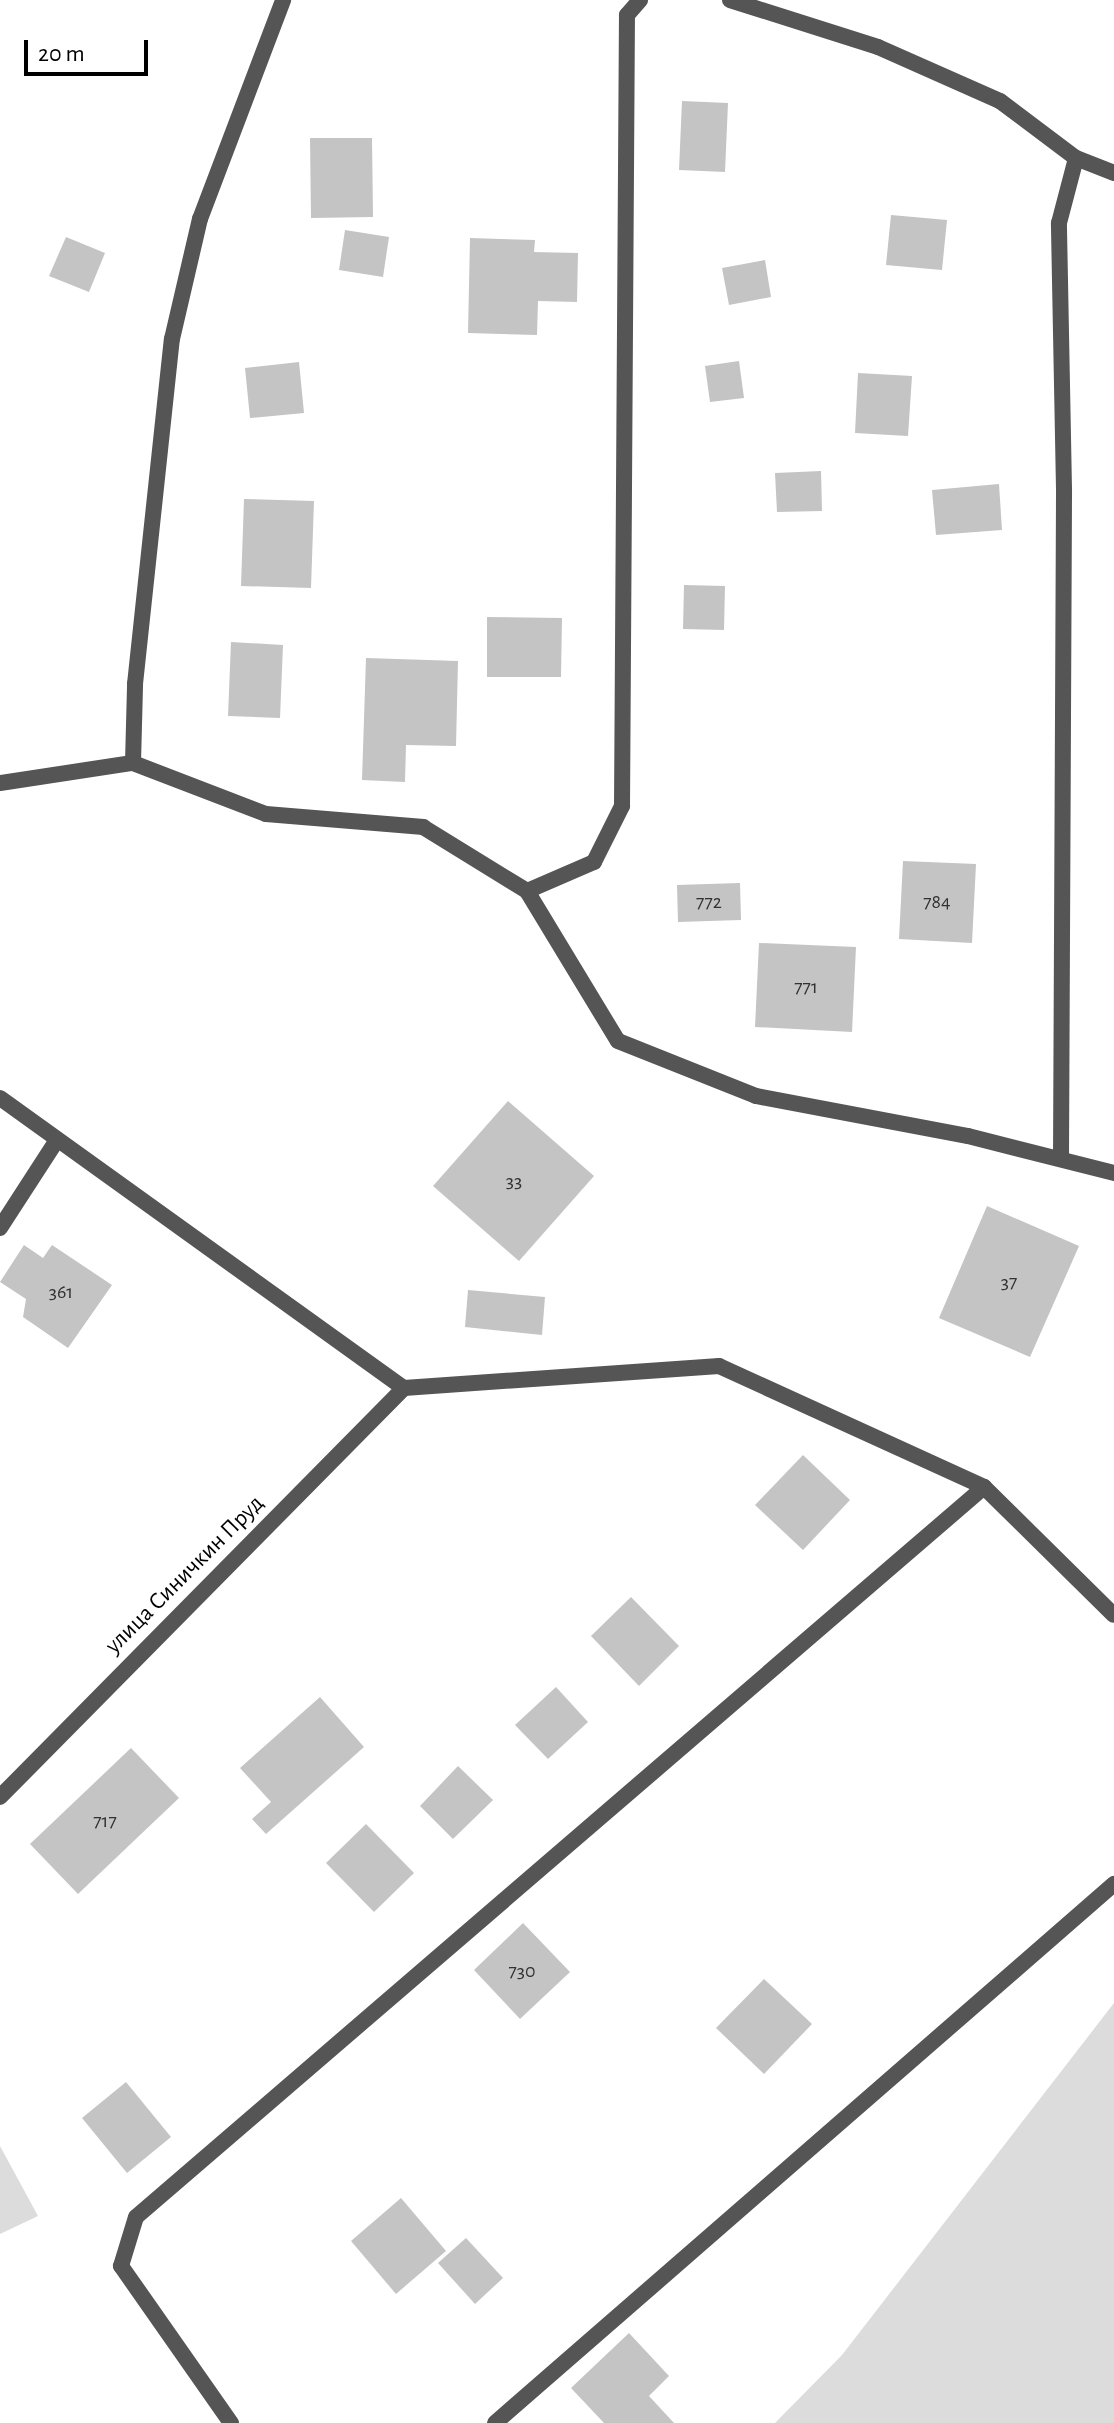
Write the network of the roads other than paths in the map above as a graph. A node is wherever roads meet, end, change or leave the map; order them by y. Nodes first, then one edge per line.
1 (283, 0) edge
2 (640, 0) edge
3 (730, 0) edge
4 (1076, 158) junction
5 (1114, 173) edge
6 (133, 763) junction
7 (0, 783) edge
8 (527, 891) junction
9 (0, 1098) edge
10 (57, 1140) junction
11 (1061, 1158) junction
12 (1114, 1173) edge
13 (0, 1228) edge
14 (404, 1388) junction
15 (984, 1487) junction
16 (1114, 1615) edge
17 (0, 1797) edge
18 (1114, 1884) edge
19 (231, 2423) edge
20 (495, 2423) edge

1 - 6 street
2 - 8 street
3 - 4 street
4 - 5 street
4 - 11 street
6 - 7 street
6 - 8 street
8 - 11 street
9 - 10 street
10 - 13 street
10 - 14 street
11 - 12 street
14 - 15 street
14 - 17 street, улица Синичкин Пруд
15 - 16 street
15 - 19 street
18 - 20 street

